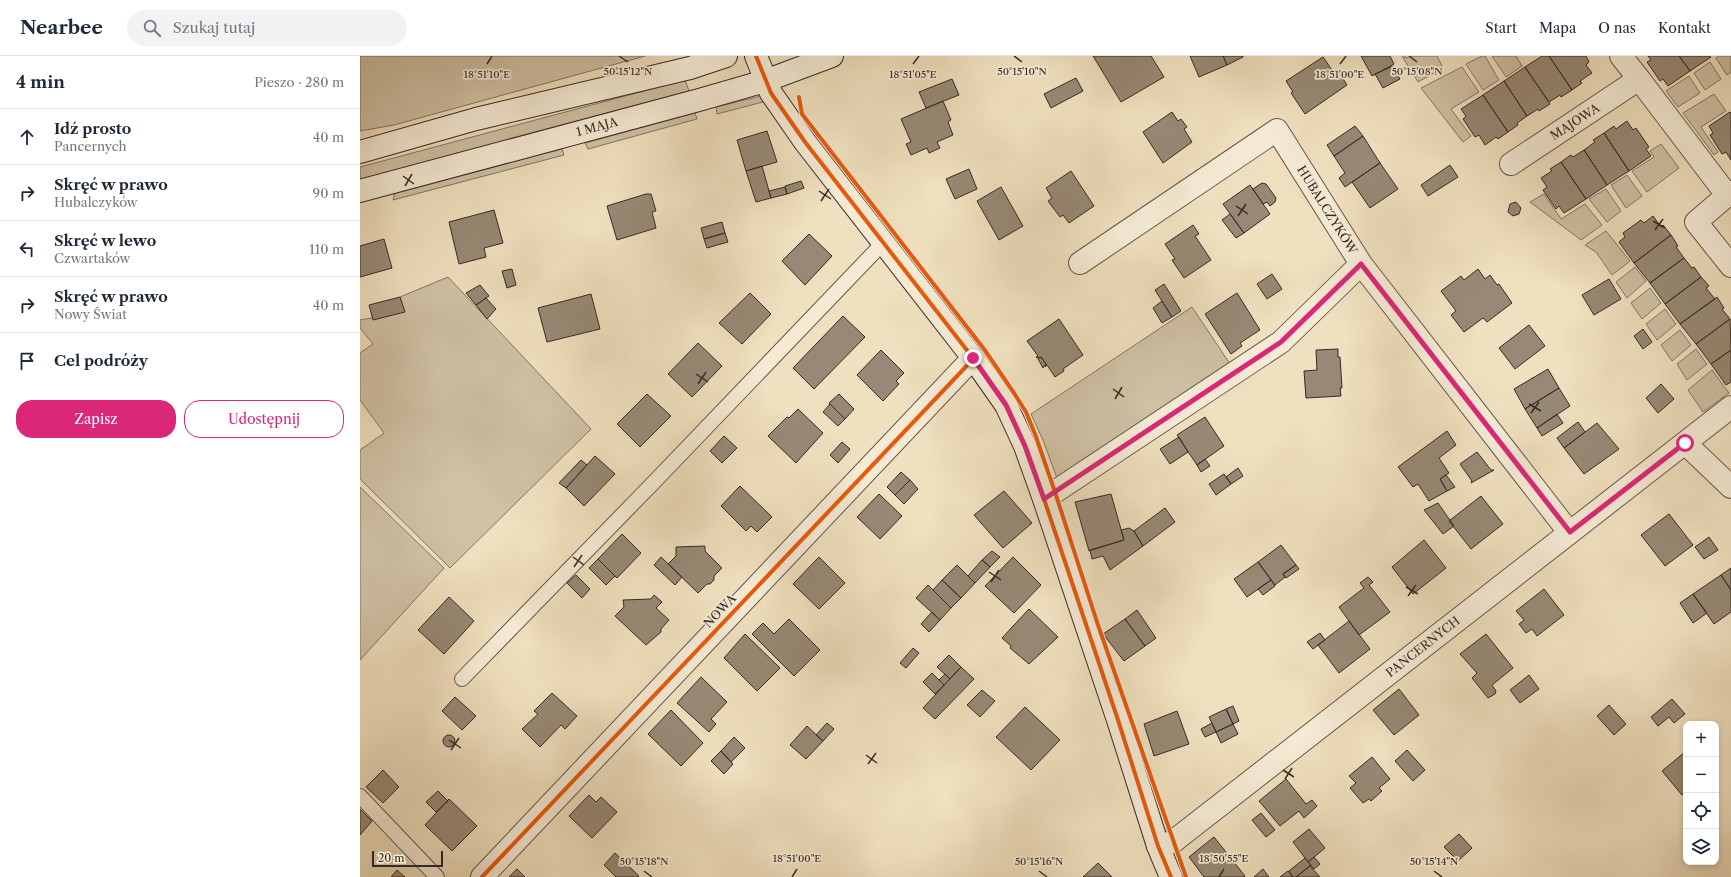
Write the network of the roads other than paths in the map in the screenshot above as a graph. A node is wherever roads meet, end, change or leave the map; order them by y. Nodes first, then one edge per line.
1 (726, 56) edge
2 (756, 56) edge
3 (832, 56) edge
4 (1621, 56) edge
5 (1639, 79) junction
6 (765, 81) junction
7 (360, 152) edge
8 (1511, 164) dead end
9 (360, 191) edge
10 (1729, 194) edge
11 (884, 242) junction
12 (1080, 263) dead end
13 (1361, 264) junction
14 (1731, 266) edge
15 (973, 358) junction
16 (1731, 407) edge
17 (1685, 443) junction
18 (1731, 487) edge
19 (1044, 499) junction
20 (1570, 532) junction
21 (462, 679) dead end
22 (360, 796) edge
23 (1158, 846) junction
24 (437, 877) edge
25 (482, 877) edge
26 (1171, 877) edge

1 - 7 street
2 - 6 street
3 - 6 street, 1 MAJA
4 - 5 street
5 - 8 street, MAJOWA
5 - 10 street
6 - 9 street, 1 MAJA
6 - 11 street
10 - 14 street
11 - 15 street
11 - 21 lane
12 - 13 street, HUBALCZYKÓW
13 - 19 street
13 - 20 street, HUBALCZYKÓW
15 - 19 street
15 - 25 street, NOWA
16 - 17 street, PANCERNYCH
17 - 18 street
17 - 20 street, PANCERNYCH
19 - 23 street
20 - 23 street, PANCERNYCH
22 - 24 lane
23 - 26 street

